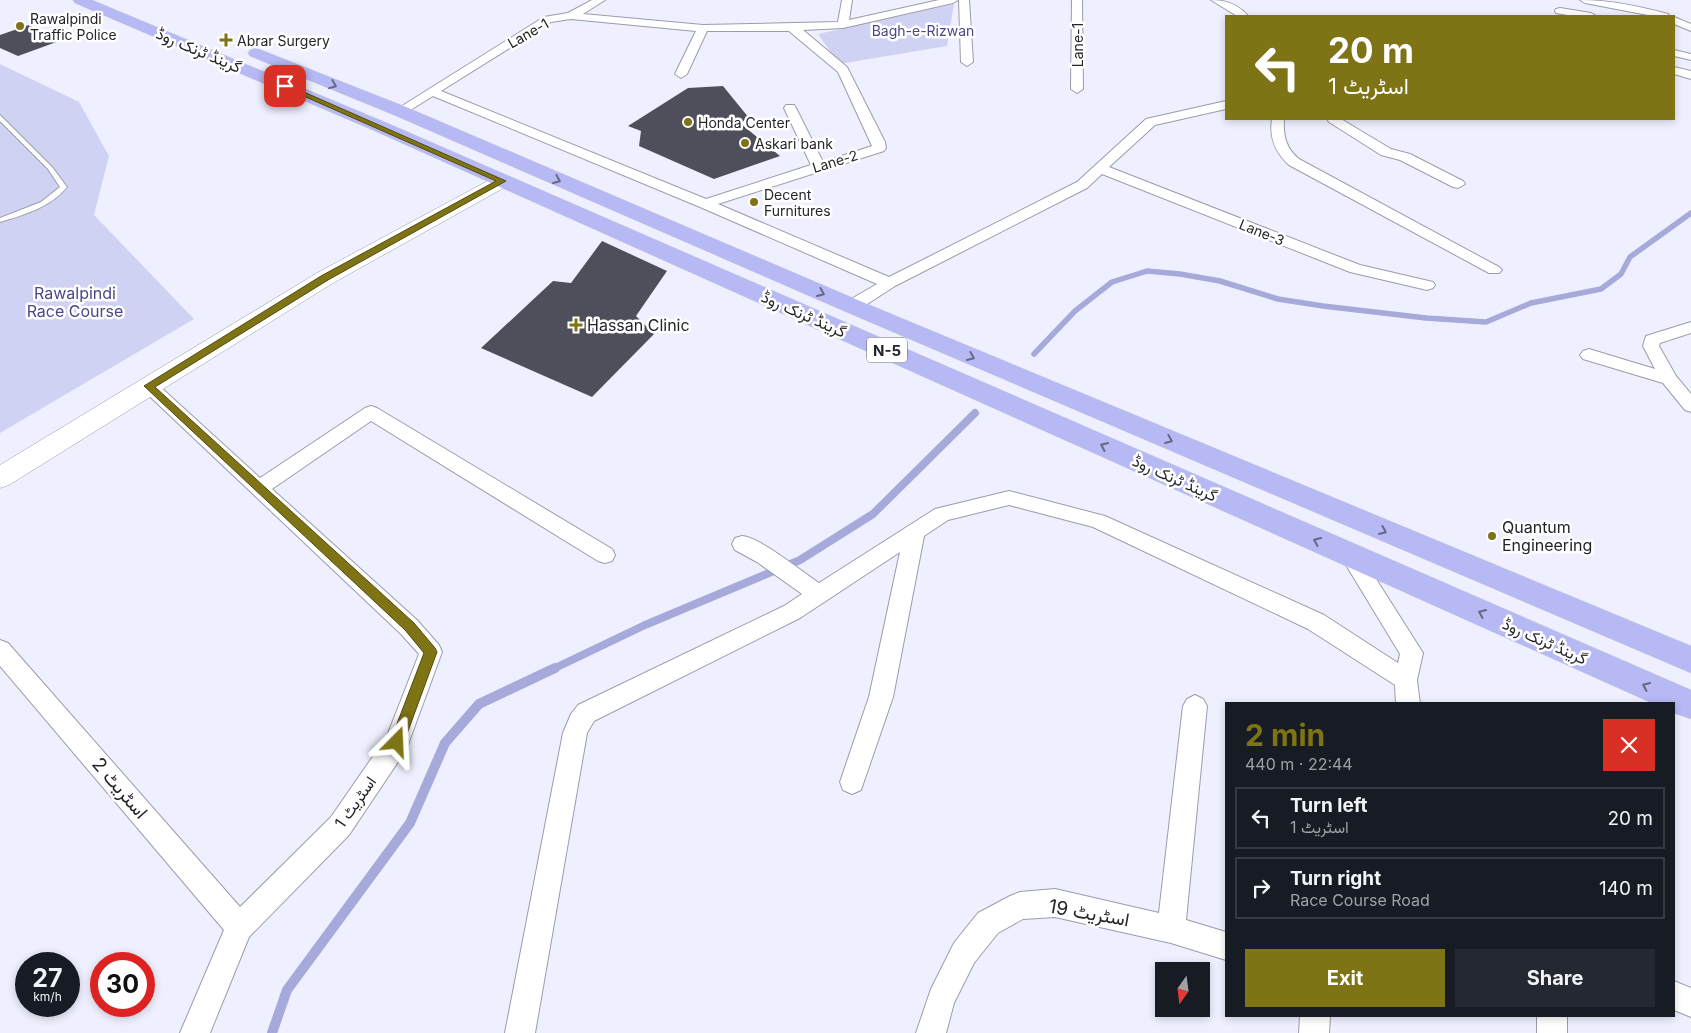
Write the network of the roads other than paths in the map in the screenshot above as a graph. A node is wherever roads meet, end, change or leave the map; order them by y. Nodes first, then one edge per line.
1 (80, 0) edge
2 (600, 0) edge
3 (846, 0) edge
4 (953, 0) edge
5 (964, 0) edge
6 (1077, 0) edge
7 (1216, 0) edge
8 (1585, 0) edge
9 (1560, 11) dead end
10 (1242, 15) edge
11 (1585, 15) edge
12 (1660, 15) edge
13 (571, 16) junction
14 (1675, 20) edge
15 (843, 25) junction
16 (703, 28) junction
17 (793, 28) junction
18 (1691, 28) edge
19 (239, 47) dead end
20 (1675, 53) edge
21 (1691, 57) edge
22 (967, 62) dead end
23 (1675, 71) edge
24 (681, 74) dead end
25 (1691, 75) edge
26 (1077, 89) dead end
27 (432, 91) junction
28 (1225, 105) edge
29 (790, 108) dead end
30 (400, 111) junction
31 (0, 117) edge
32 (1278, 120) edge
33 (1335, 120) edge
34 (526, 166) junction
35 (818, 166) junction
36 (1099, 168) junction
37 (502, 181) junction
38 (1458, 184) dead end
39 (705, 204) junction
40 (0, 220) edge
41 (1494, 270) dead end
42 (777, 274) junction
43 (889, 284) junction
44 (1427, 285) dead end
45 (852, 306) junction
46 (1691, 327) edge
47 (1589, 355) dead end
48 (1669, 379) junction
49 (149, 386) junction
50 (1691, 406) edge
51 (0, 478) edge
52 (259, 488) junction
53 (914, 533) junction
54 (742, 544) dead end
55 (604, 555) dead end
56 (1350, 556) junction
57 (819, 595) junction
58 (0, 650) edge
59 (1691, 660) edge
60 (1406, 680) junction
61 (1408, 702) edge
62 (1691, 705) edge
63 (1195, 706) dead end
64 (852, 782) dead end
65 (239, 927) junction
66 (1171, 928) junction
67 (1225, 946) edge
68 (1675, 995) edge
69 (1691, 1003) edge
70 (1315, 1017) edge
71 (1552, 1017) edge
72 (195, 1033) edge
73 (520, 1033) edge
74 (931, 1033) edge
75 (1314, 1033) edge
76 (1552, 1033) edge

1 - 37 highway, گرینڈ ٹرنک روڈ / N-5
2 - 13 street
3 - 15 street
4 - 15 street, Lane-1
5 - 22 street
6 - 26 street, Lane-1
7 - 10 street
8 - 12 street
9 - 11 street
13 - 16 street, Lane-1
13 - 27 street, Lane-1
14 - 18 street
15 - 17 street, Lane-1
16 - 17 street, Lane-1
16 - 24 street
17 - 35 street, Lane-2
19 -> 30 highway, گرینڈ ٹرنک روڈ / N-5
20 - 21 street
23 - 25 street
27 - 30 street, Lane-1
27 - 39 street
28 - 36 street
29 - 35 street
30 - 34 highway, گرینڈ ٹرنک روڈ / N-5
30 - 42 highway, گرینڈ ٹرنک روڈ / N-5
31 - 40 lane
32 - 41 street
33 - 38 street
34 - 37 highway
34 -> 42 highway, گرینڈ ٹرنک روڈ / N-5
35 - 39 street, Lane-2
36 - 43 street
36 - 44 street, Lane-3
37 - 49 street
56 -> 37 highway, گرینڈ ٹرنک روڈ / N-5
39 - 43 street
42 -> 45 highway, گرینڈ ٹرنک روڈ / N-5
43 - 45 street
45 -> 59 highway, گرینڈ ٹرنک روڈ / N-5
46 - 48 street
47 - 48 street
48 - 50 street
49 - 51 street
49 - 52 street, اسٹریٹ 1
52 - 55 street
52 - 65 street, اسٹریٹ 1
53 - 57 street
53 - 60 street
53 - 64 street
54 - 57 street
56 - 60 street
62 -> 56 highway, گرینڈ ٹرنک روڈ / N-5
57 - 73 street
58 - 65 street, اسٹریٹ 2
60 - 61 street
63 - 66 street
65 - 72 street, اسٹریٹ 1
66 - 67 street, اسٹریٹ 19
66 - 74 street, اسٹریٹ 19
68 - 69 street
70 - 75 street
71 - 76 street

